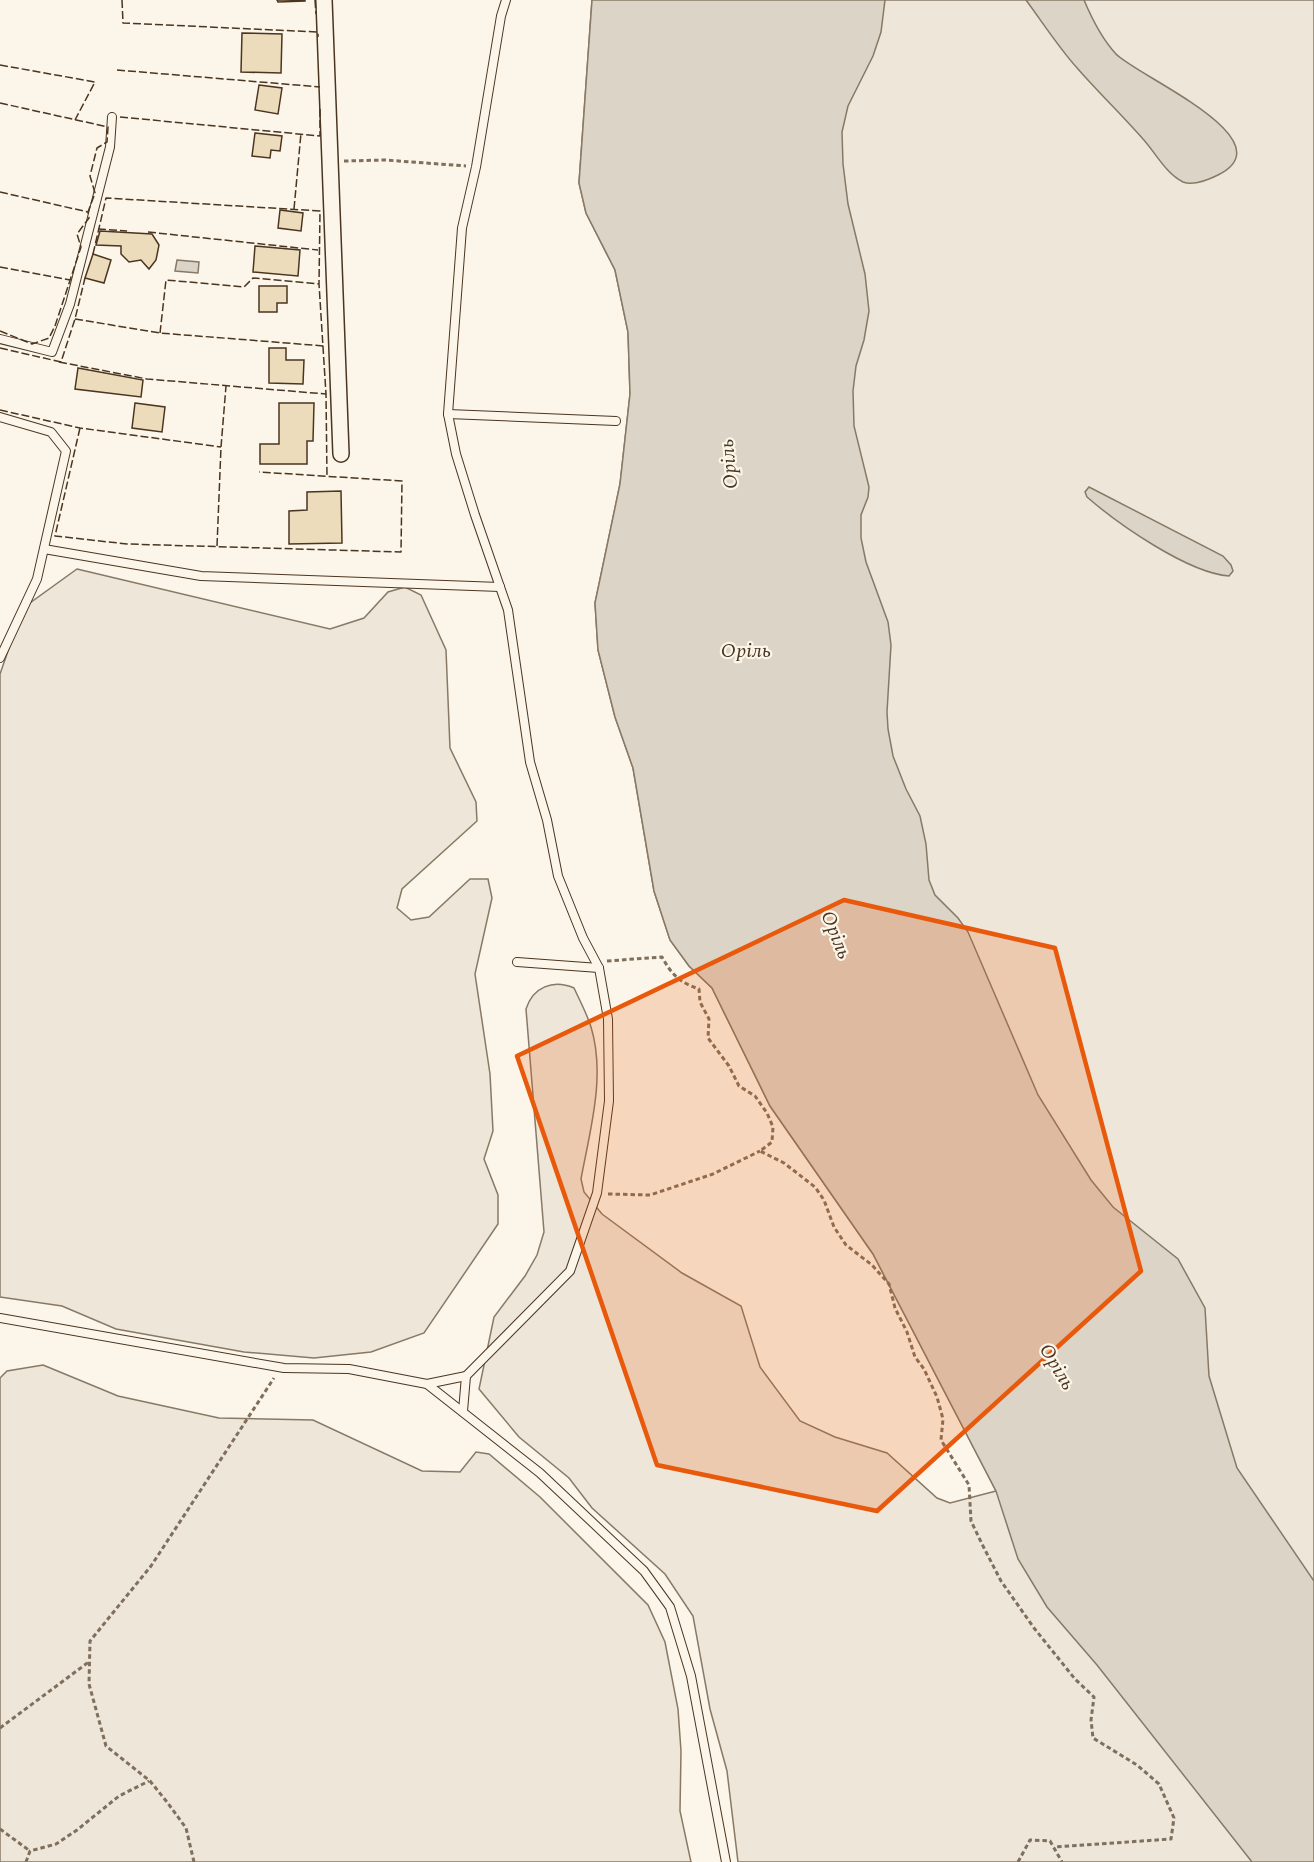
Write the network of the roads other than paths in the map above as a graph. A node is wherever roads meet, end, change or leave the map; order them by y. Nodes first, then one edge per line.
1 (324, 0) edge
2 (506, 0) edge
3 (112, 117) dead end
4 (0, 339) edge
5 (448, 414) junction
6 (0, 417) edge
7 (616, 421) dead end
8 (341, 454) dead end
9 (44, 549) junction
10 (500, 587) junction
11 (0, 657) edge
12 (517, 962) dead end
13 (598, 965) junction
14 (0, 1318) edge
15 (466, 1376) junction
16 (427, 1383) junction
17 (463, 1411) junction
18 (726, 1862) edge

1 - 8 street
2 - 5 lane
3 - 4 lane
5 - 7 lane
5 - 10 lane
6 - 9 lane
9 - 10 lane
9 - 11 lane
10 - 13 lane
12 - 13 lane
13 - 15 lane
14 - 16 lane
15 - 16 lane
15 - 17 lane
16 - 17 lane
17 - 18 lane

